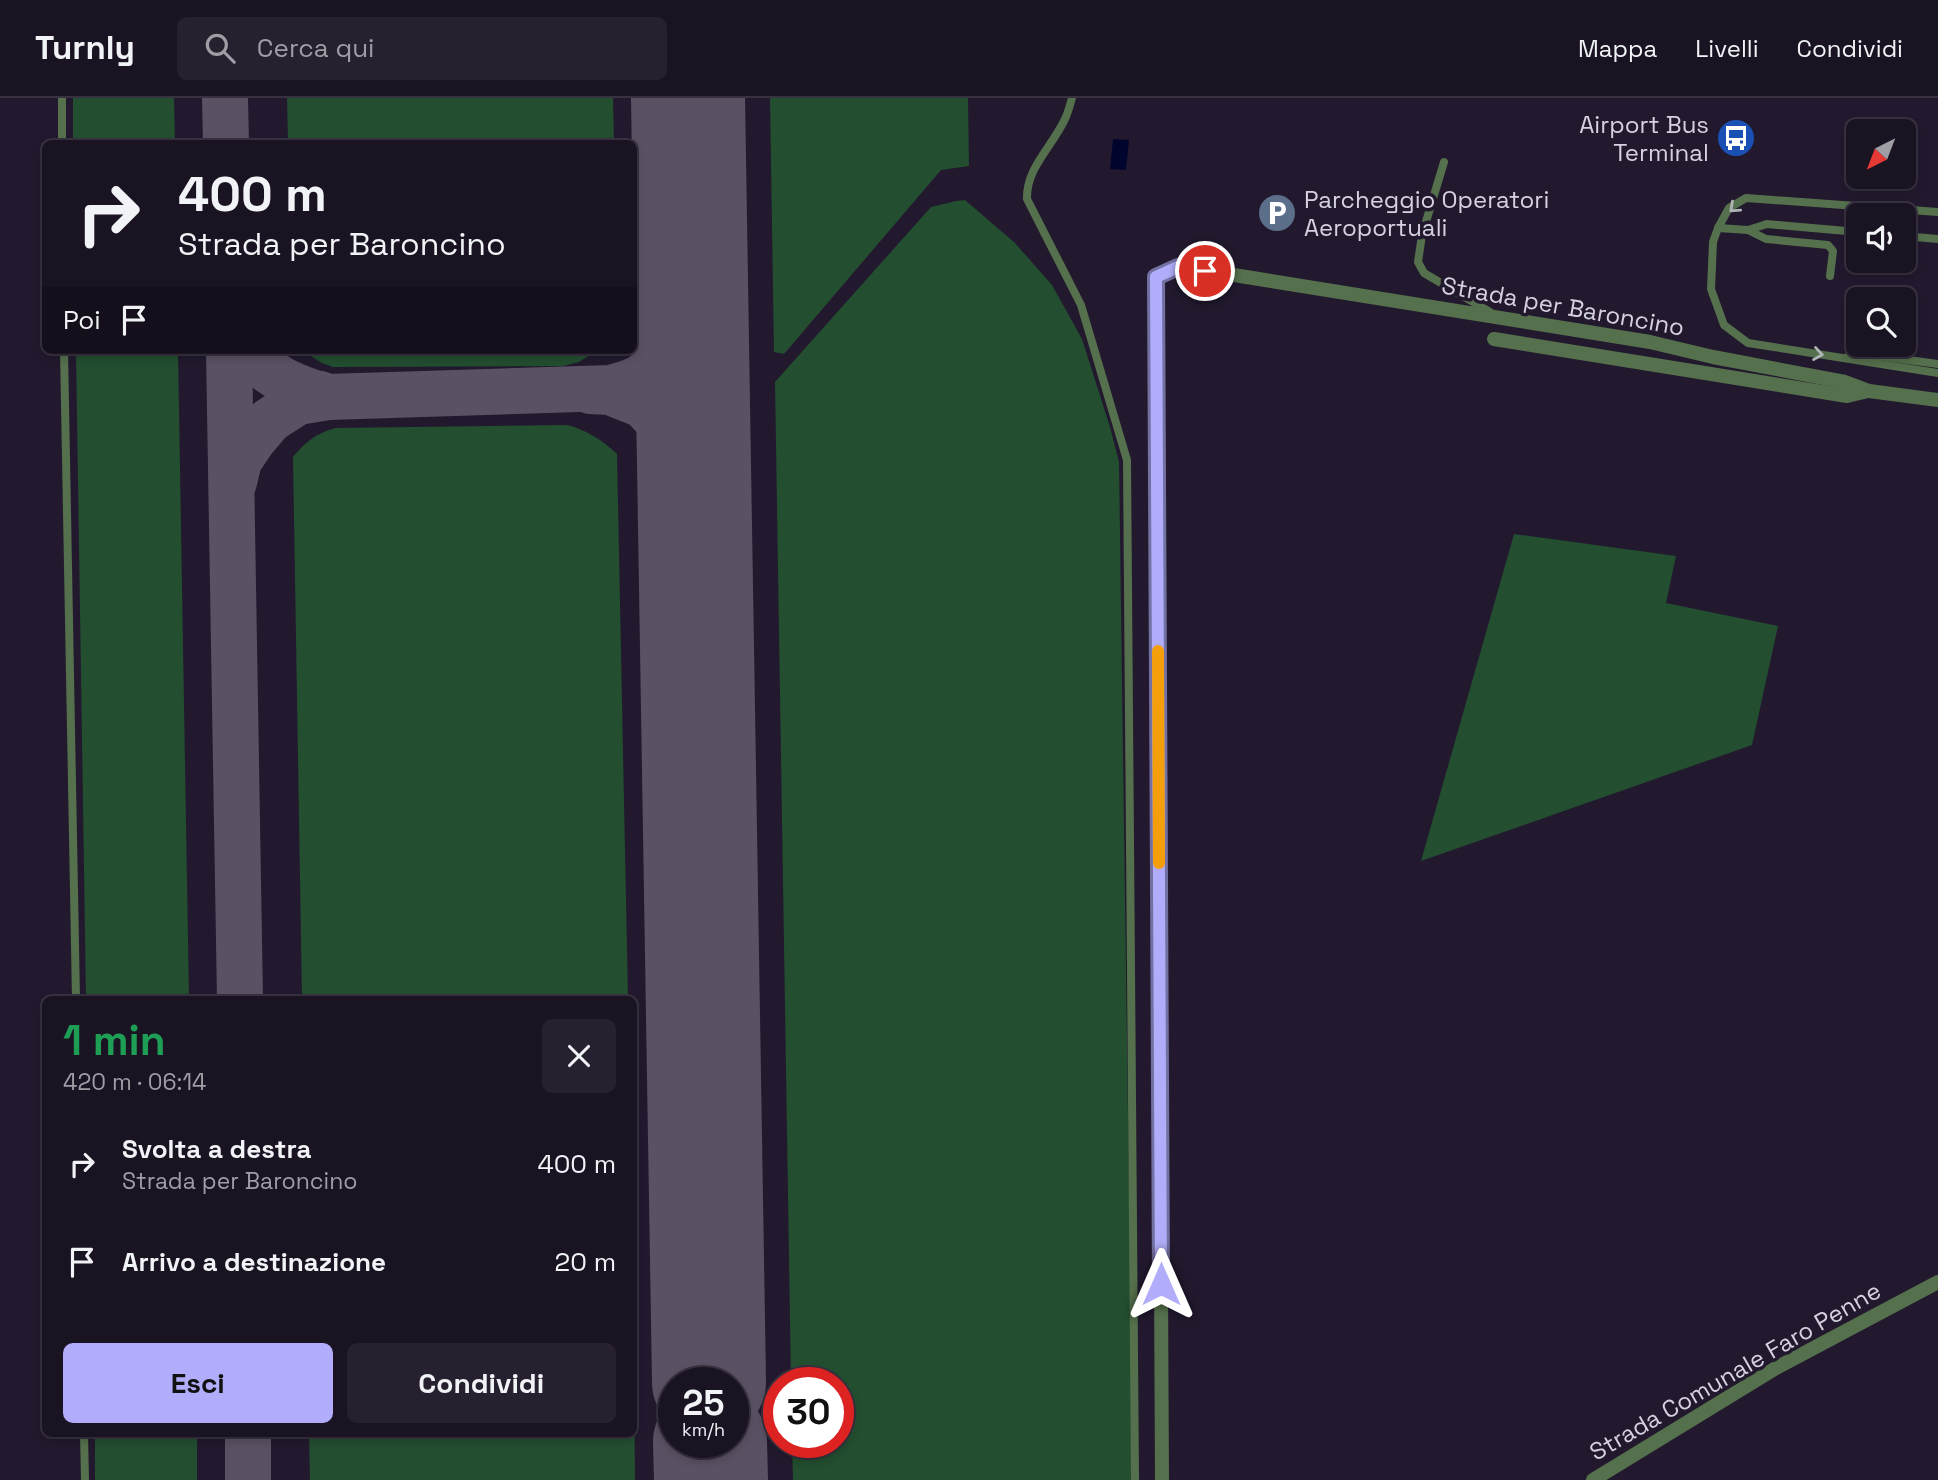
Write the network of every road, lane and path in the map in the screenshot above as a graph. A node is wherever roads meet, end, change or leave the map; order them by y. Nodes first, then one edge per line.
1 (62, 98) edge
2 (1072, 98) edge
3 (62, 140) edge
4 (1444, 162) dead end
5 (1938, 212) edge
6 (1718, 228) junction
7 (1748, 230) junction
8 (1846, 231) edge
9 (1916, 237) edge
10 (1938, 239) edge
11 (1830, 276) dead end
12 (1498, 317) junction
13 (1494, 339) dead end
14 (64, 354) edge
15 (1844, 358) junction
16 (1938, 364) edge
17 (1938, 373) edge
18 (1869, 390) junction
19 (1938, 400) edge
20 (76, 996) edge
21 (1938, 1282) edge
22 (85, 1437) edge
23 (85, 1480) edge
24 (1135, 1480) edge
25 (1162, 1480) edge
26 (1593, 1480) edge

1 - 3 lane
2 - 24 lane
4 - 12 lane
5 -> 6 lane
6 - 7 lane
6 -> 15 lane
7 - 8 lane
7 - 11 lane
9 - 10 lane
12 - 18 street, Strada per Baroncino
12 - 25 street, Strada per Baroncino
13 - 18 street
14 - 20 lane
15 - 16 lane
15 - 17 lane
18 - 19 street, Strada per Baroncino
21 - 26 street, Strada Comunale Faro Penne
22 - 23 lane

